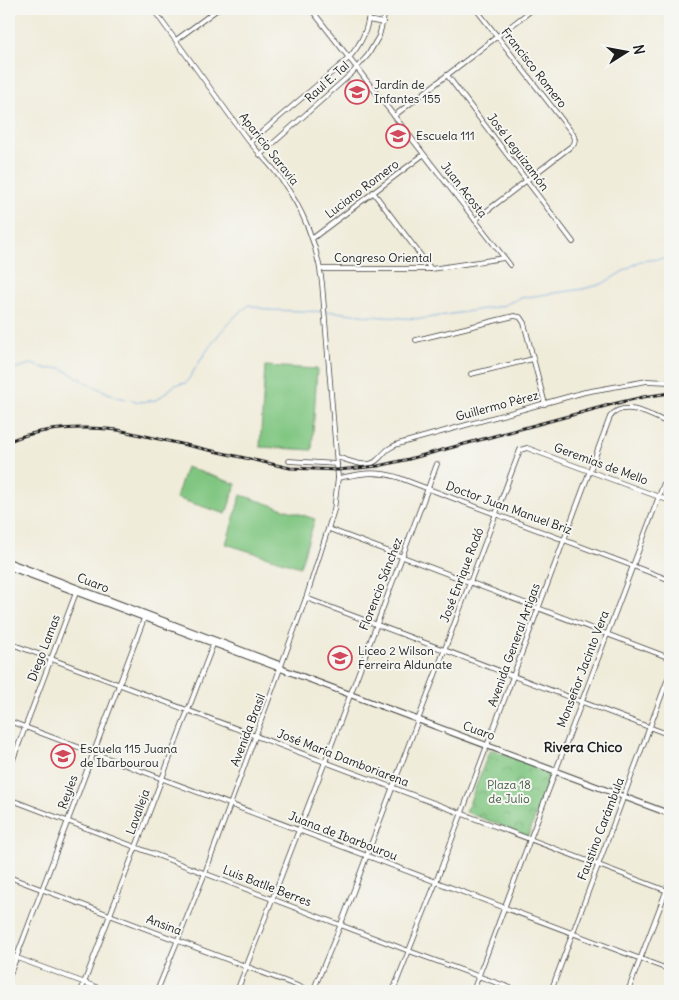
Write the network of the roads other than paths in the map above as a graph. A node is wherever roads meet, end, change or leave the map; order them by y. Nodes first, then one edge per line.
1 (153, 9) edge
2 (217, 9) edge
3 (311, 9) edge
4 (370, 9) edge
5 (386, 9) edge
6 (476, 9) edge
7 (533, 9) edge
8 (368, 20) junction
9 (383, 24) junction
10 (497, 37) junction
11 (176, 40) junction
12 (349, 58) junction
13 (357, 69) junction
14 (447, 75) junction
15 (394, 116) junction
16 (250, 142) junction
17 (260, 155) junction
18 (423, 155) junction
19 (527, 180) junction
20 (374, 192) junction
21 (475, 220) junction
22 (312, 238) junction
23 (573, 242) dead end
24 (504, 258) junction
25 (510, 265) dead end
26 (321, 268) junction
27 (432, 269) junction
28 (416, 340) dead end
29 (533, 359) junction
30 (471, 374) dead end
31 (670, 382) edge
32 (545, 404) junction
33 (670, 424) edge
34 (524, 448) joint
35 (337, 457) junction
36 (290, 460) dead end
37 (338, 464) junction
38 (437, 464) dead end
39 (670, 467) edge
40 (338, 470) joint
41 (590, 471) junction
42 (338, 478) junction
43 (428, 489) junction
44 (659, 497) junction
45 (670, 501) edge
46 (496, 515) junction
47 (329, 529) junction
48 (564, 540) junction
49 (402, 556) junction
50 (9, 564) edge
51 (632, 566) junction
52 (670, 580) edge
53 (470, 583) junction
54 (77, 590) junction
55 (306, 598) junction
56 (538, 608) junction
57 (145, 616) junction
58 (376, 625) junction
59 (607, 634) junction
60 (214, 641) junction
61 (9, 643) edge
62 (445, 651) junction
63 (670, 658) edge
64 (51, 659) junction
65 (282, 668) junction
66 (670, 673) edge
67 (513, 677) junction
68 (120, 685) junction
69 (351, 694) junction
70 (581, 702) junction
71 (188, 711) junction
72 (418, 719) junction
73 (9, 721) edge
74 (25, 727) junction
75 (650, 728) junction
76 (670, 735) edge
77 (256, 736) junction
78 (487, 745) junction
79 (94, 752) junction
80 (325, 762) junction
81 (9, 770) edge
82 (555, 770) junction
83 (162, 778) junction
84 (393, 788) junction
85 (624, 796) junction
86 (9, 799) edge
87 (230, 805) junction
88 (462, 814) junction
89 (670, 814) edge
90 (68, 821) junction
91 (299, 831) junction
92 (530, 839) junction
93 (136, 848) junction
94 (367, 856) junction
95 (598, 865) junction
96 (205, 873) junction
97 (9, 878) edge
98 (670, 880) edge
99 (436, 882) junction
100 (42, 890) junction
101 (668, 891) edge
102 (273, 898) junction
103 (504, 908) junction
104 (110, 915) junction
105 (341, 924) junction
106 (572, 933) junction
107 (178, 941) junction
108 (409, 951) junction
109 (9, 955) edge
110 (16, 958) junction
111 (641, 959) junction
112 (246, 968) junction
113 (670, 970) edge
114 (478, 976) junction
115 (9, 977) edge
116 (84, 983) junction
117 (82, 991) edge
118 (107, 991) edge
119 (157, 991) edge
120 (237, 991) edge
121 (312, 991) edge
122 (393, 991) edge
123 (472, 991) edge
124 (519, 991) edge
125 (551, 991) edge
126 (628, 991) edge

1 - 11 street, Aparicio Saravia
2 - 11 street
3 - 12 street, Juan Acosta
4 - 8 street, Raul E. Tal
5 - 9 street, Raul E. Tal
6 - 10 street, Francisco Romero
7 - 10 street
8 - 9 street
8 - 12 street, Raul E. Tal
9 - 13 street, Raul E. Tal
10 - 14 street
10 - 19 street, Francisco Romero
11 - 16 street, Aparicio Saravia
12 - 13 street, Juan Acosta
12 - 16 street, Raul E. Tal
13 - 15 street, Juan Acosta
13 - 17 street, Raul E. Tal
14 - 15 street
14 - 19 street, José Leguizamón
15 - 18 street, Juan Acosta
16 - 17 street, Aparicio Saravia
17 - 22 street, Aparicio Saravia
18 - 20 street, Luciano Romero
18 - 21 street, Juan Acosta
19 - 21 street
19 - 23 street, José Leguizamón
20 - 22 street, Luciano Romero
20 - 27 street
21 - 24 street, Juan Acosta
22 - 26 street, Aparicio Saravia
24 - 25 street, Juan Acosta
24 - 27 street, Congreso Oriental
26 - 27 street, Congreso Oriental
26 - 35 street, Aparicio Saravia
28 - 29 street
29 - 30 street
29 - 32 street
31 - 32 street, Guillermo Pérez
32 - 35 street, Guillermo Pérez
33 - 41 street, Avenida General Artigas
34 - 41 street, Geremias de Mello
34 - 46 street, José Enrique Rodó
35 - 37 street, Aparicio Saravia
36 - 37 street
37 - 40 street, Aparicio Saravia
38 - 43 street, Florencio Sánchez
39 - 44 street, Monseñor Jacinto Vera
40 - 42 street, Avenida Brasil
41 - 44 street, Geremias de Mello
41 - 48 street, Avenida General Artigas
42 - 43 street, Doctor Juan Manuel Briz
42 - 47 street, Avenida Brasil
43 - 46 street, Doctor Juan Manuel Briz
43 - 49 street, Florencio Sánchez
44 - 45 street, Geremias de Mello
44 - 51 street, Monseñor Jacinto Vera
46 - 48 street, Doctor Juan Manuel Briz
46 - 53 street, José Enrique Rodó
47 - 49 street
47 - 55 street, Avenida Brasil
48 - 51 street, Doctor Juan Manuel Briz
48 - 56 street, Avenida General Artigas
49 - 53 street
49 - 58 street, Florencio Sánchez
50 - 54 street, Cuaro
51 - 52 street, Doctor Juan Manuel Briz
51 - 59 street, Monseñor Jacinto Vera
53 - 56 street
53 - 62 street, José Enrique Rodó
54 - 57 street, Cuaro
54 - 64 street, Diego Lamas
55 - 58 street
55 - 65 street, Avenida Brasil
56 - 59 street
56 - 67 street, Avenida General Artigas
57 - 60 street, Cuaro
57 - 68 street, Reyles
58 - 62 street
58 - 69 street, Florencio Sánchez
59 - 63 street
59 - 70 street, Monseñor Jacinto Vera
60 - 65 street, Cuaro
60 - 71 street, Lavalleja
61 - 64 street, José María Damboriarena
62 - 67 street
62 - 72 street, José Enrique Rodó
64 - 68 street, José María Damboriarena
64 - 74 street, Diego Lamas
65 - 69 street, Cuaro
65 - 77 street, Avenida Brasil
66 - 75 street, Faustino Carámbula
67 - 70 street
67 - 78 street, Avenida General Artigas
68 - 71 street, José María Damboriarena
68 - 79 street, Reyles
69 - 72 street, Cuaro
69 - 80 street, Florencio Sánchez
70 - 75 street
70 - 82 street, Monseñor Jacinto Vera
71 - 77 street, José María Damboriarena
71 - 83 street, Lavalleja
72 - 78 street, Cuaro
72 - 84 street, José Enrique Rodó
73 - 74 street, Juana de Ibarbourou
74 - 79 street, Juana de Ibarbourou
74 - 81 street, Diego Lamas
75 - 76 street
75 - 85 street, Faustino Carámbula
77 - 80 street, José María Damboriarena
77 - 87 street, Avenida Brasil
78 - 82 street, Cuaro
78 - 88 street, Avenida General Artigas
79 - 83 street, Juana de Ibarbourou
79 - 90 street, Reyles
80 - 84 street, José María Damboriarena
80 - 91 street, Florencio Sánchez
82 - 85 street, Cuaro
82 - 92 street, Monseñor Jacinto Vera
83 - 87 street, Juana de Ibarbourou
83 - 93 street, Lavalleja
84 - 88 street, José María Damboriarena
84 - 94 street, José Enrique Rodó
85 - 89 street, Cuaro
85 - 95 street, Faustino Carámbula
86 - 90 street, Luis Batlle Berres
87 - 91 street, Juana de Ibarbourou
87 - 96 street, Avenida Brasil
88 - 92 street, José María Damboriarena
88 - 99 street, Avenida General Artigas
90 - 93 street, Luis Batlle Berres
90 - 100 street, Reyles
91 - 94 street, Juana de Ibarbourou
91 - 102 street, Florencio Sánchez
92 - 95 street, José María Damboriarena
92 - 103 street, Monseñor Jacinto Vera
93 - 96 street, Luis Batlle Berres
93 - 104 street, Lavalleja
94 - 99 street, Juana de Ibarbourou
94 - 105 street, José Enrique Rodó
95 - 101 street, José María Damboriarena
95 - 106 street, Faustino Carámbula
96 - 102 street, Luis Batlle Berres
96 - 107 street, Avenida Brasil
97 - 100 street, Ansina
98 - 101 street
99 - 103 street, Juana de Ibarbourou
99 - 108 street, Avenida General Artigas
100 - 104 street, Ansina
100 - 110 street, Reyles
101 - 111 street
102 - 105 street, Luis Batlle Berres
102 - 112 street, Florencio Sánchez
103 - 106 street, Juana de Ibarbourou
103 - 114 street, Monseñor Jacinto Vera
104 - 107 street, Ansina
104 - 116 street, Lavalleja
105 - 108 street, Luis Batlle Berres
105 - 121 street, José Enrique Rodó
106 - 111 street, Juana de Ibarbourou
106 - 125 street, Faustino Carámbula
107 - 112 street, Ansina
107 - 119 street, Avenida Brasil
108 - 114 street, Luis Batlle Berres
108 - 122 street, Avenida General Artigas
109 - 110 street
110 - 115 street, Reyles
110 - 116 street
111 - 113 street, Juana de Ibarbourou
111 - 126 street
112 - 120 street, Florencio Sánchez
112 - 121 street, Ansina
114 - 123 street, Monseñor Jacinto Vera
114 - 124 street, Luis Batlle Berres
116 - 117 street, Lavalleja
116 - 118 street

